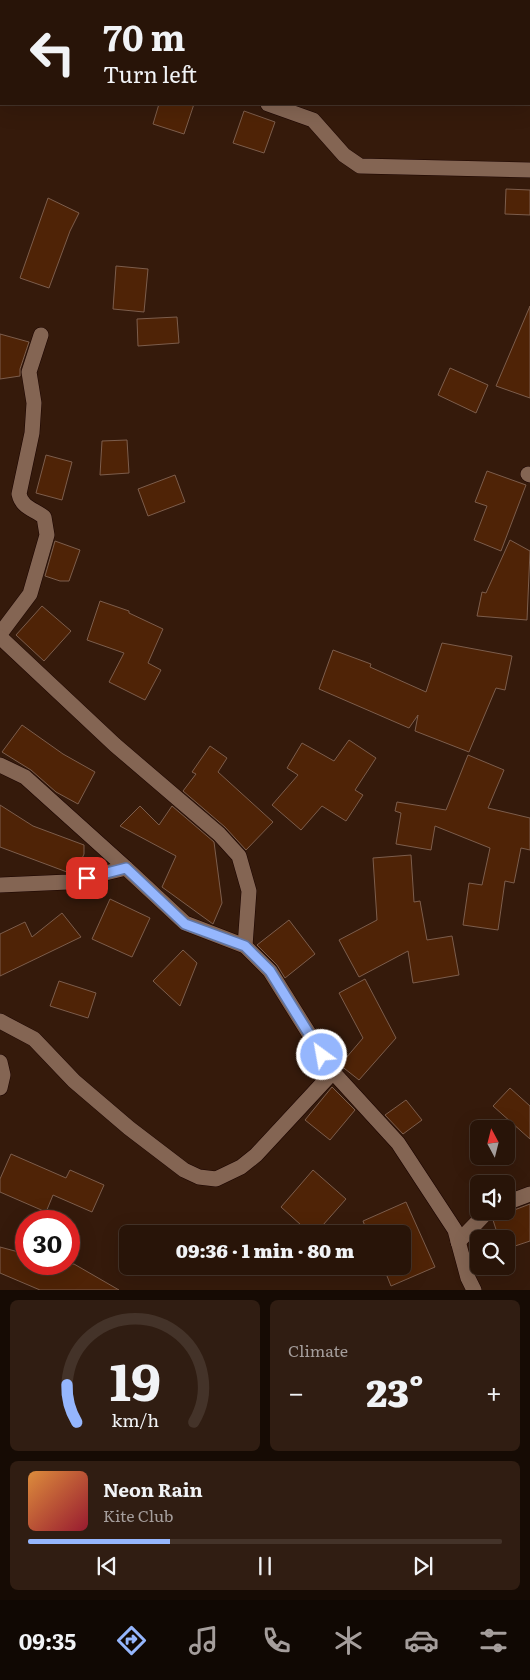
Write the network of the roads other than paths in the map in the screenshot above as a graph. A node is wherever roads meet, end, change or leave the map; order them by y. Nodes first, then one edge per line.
1 (271, 105) edge
2 (530, 170) edge
3 (41, 334) dead end
4 (0, 636) edge
5 (0, 764) edge
6 (126, 868) junction
7 (0, 885) edge
8 (245, 946) junction
9 (0, 1022) edge
10 (0, 1062) edge
11 (333, 1072) junction
12 (0, 1088) edge
13 (530, 1194) edge
14 (515, 1200) edge
15 (479, 1220) edge
16 (458, 1242) junction
17 (474, 1290) edge

1 - 2 street
3 - 4 street
4 - 8 street
5 - 6 street
6 - 7 street
6 - 8 street
8 - 11 street
9 - 11 street
10 - 12 street
11 - 16 street
13 - 14 street
15 - 16 street
16 - 17 street

